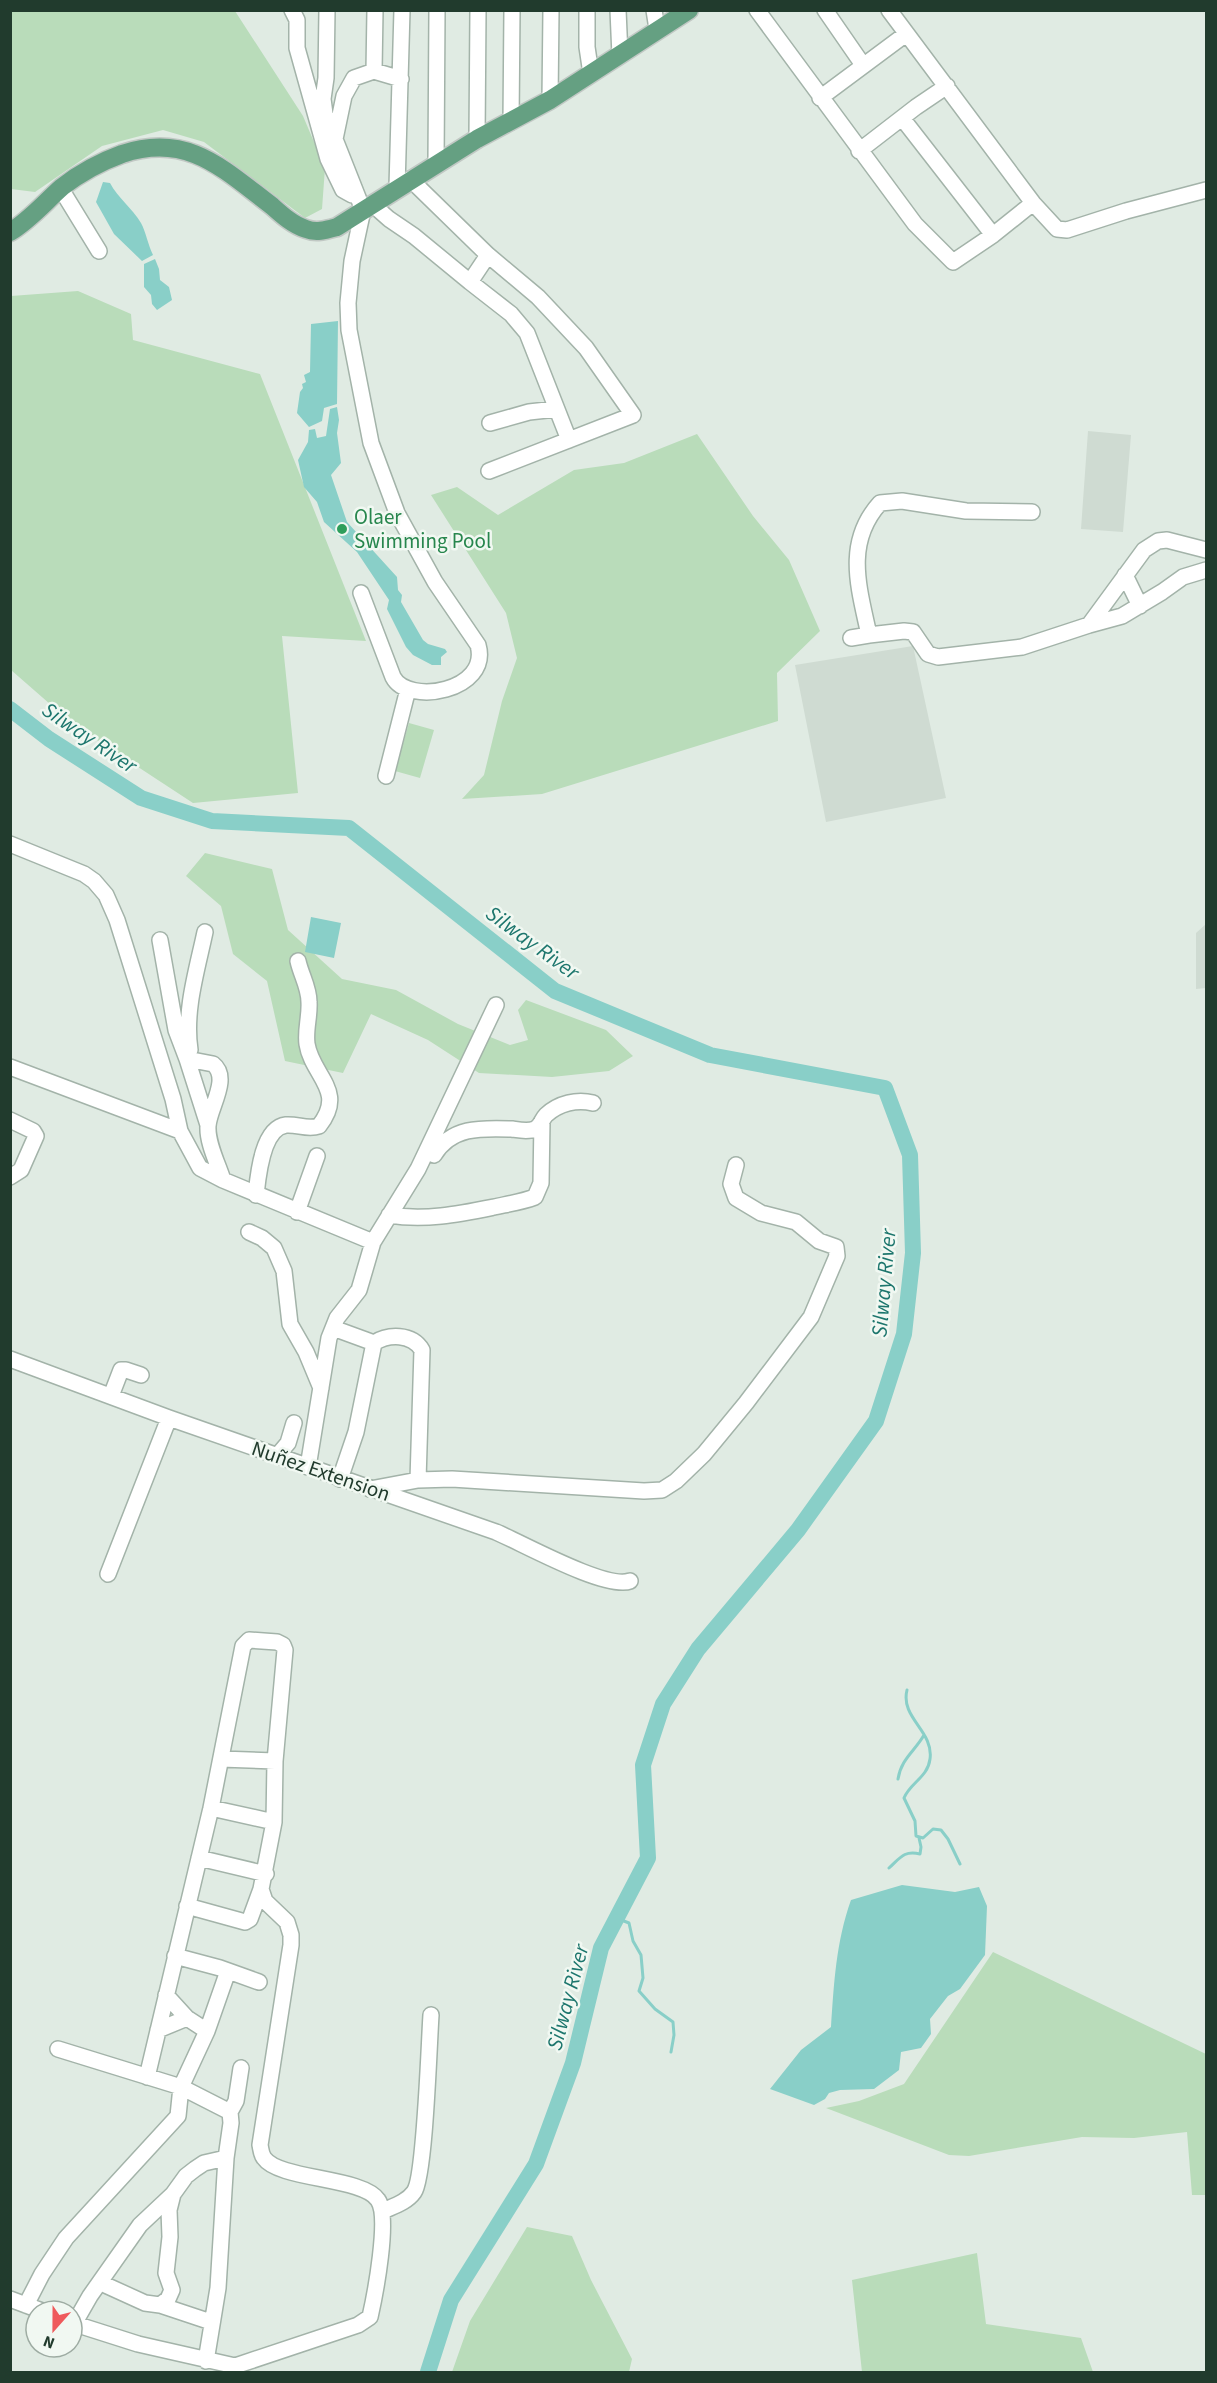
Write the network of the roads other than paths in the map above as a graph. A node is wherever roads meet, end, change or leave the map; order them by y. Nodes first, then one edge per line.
1 (292, 10) edge
2 (327, 10) edge
3 (375, 10) edge
4 (402, 10) edge
5 (437, 10) edge
6 (478, 10) edge
7 (512, 10) edge
8 (551, 10) edge
9 (587, 10) edge
10 (618, 10) edge
11 (654, 10) edge
12 (689, 10) edge
13 (757, 10) edge
14 (825, 10) edge
15 (889, 10) edge
16 (657, 29) junction
17 (906, 34) junction
18 (620, 56) junction
19 (863, 64) junction
20 (374, 71) junction
21 (591, 74) junction
22 (326, 78) junction
23 (354, 78) junction
24 (400, 79) junction
25 (947, 86) junction
26 (820, 98) junction
27 (550, 100) junction
28 (902, 118) junction
29 (511, 122) junction
30 (335, 139) junction
31 (477, 139) junction
32 (860, 151) junction
33 (436, 163) junction
34 (404, 183) junction
35 (61, 189) junction
36 (1206, 190) edge
37 (364, 203) junction
38 (1033, 203) junction
39 (10, 232) edge
40 (993, 235) junction
41 (99, 251) dead end
42 (488, 255) junction
43 (470, 282) junction
44 (556, 409) junction
45 (490, 423) dead end
46 (569, 440) junction
47 (489, 471) dead end
48 (1032, 512) dead end
49 (1206, 550) edge
50 (1206, 570) edge
51 (1125, 575) junction
52 (361, 593) dead end
53 (1140, 606) junction
54 (1089, 625) junction
55 (869, 635) junction
56 (851, 638) dead end
57 (408, 689) junction
58 (386, 776) dead end
59 (10, 844) edge
60 (205, 932) dead end
61 (160, 940) dead end
62 (298, 961) dead end
63 (496, 1005) dead end
64 (189, 1059) junction
65 (10, 1067) edge
66 (593, 1103) dead end
67 (10, 1120) edge
68 (542, 1121) junction
69 (208, 1125) junction
70 (180, 1131) junction
71 (317, 1156) dead end
72 (735, 1165) dead end
73 (10, 1177) edge
74 (223, 1180) junction
75 (256, 1195) junction
76 (297, 1212) junction
77 (392, 1215) junction
78 (249, 1232) dead end
79 (373, 1242) junction
80 (333, 1328) junction
81 (374, 1343) junction
82 (10, 1359) edge
83 (141, 1375) dead end
84 (321, 1388) junction
85 (111, 1396) junction
86 (169, 1418) junction
87 (294, 1423) dead end
88 (277, 1456) junction
89 (308, 1467) junction
90 (340, 1479) junction
91 (418, 1480) junction
92 (370, 1489) junction
93 (108, 1574) dead end
94 (630, 1581) dead end
95 (221, 1760) junction
96 (275, 1761) junction
97 (211, 1808) junction
98 (274, 1822) junction
99 (199, 1858) junction
100 (266, 1874) junction
101 (261, 1889) junction
102 (187, 1906) junction
103 (175, 1956) junction
104 (228, 1971) junction
105 (259, 1982) dead end
106 (166, 1995) junction
107 (430, 2015) dead end
108 (187, 2018) junction
109 (158, 2030) junction
110 (207, 2031) junction
111 (58, 2049) dead end
112 (241, 2068) dead end
113 (147, 2077) junction
114 (181, 2087) junction
115 (230, 2112) junction
116 (226, 2158) junction
117 (173, 2194) junction
118 (383, 2211) junction
119 (101, 2283) junction
120 (29, 2299) edge
121 (160, 2305) junction
122 (84, 2307) edge
123 (211, 2322) junction
124 (84, 2327) edge
125 (206, 2361) junction
126 (227, 2369) edge

1 - 37 street
2 - 22 street
3 - 20 street
4 - 24 street
5 - 33 street
6 - 31 street
7 - 29 street
8 - 27 street
9 - 21 street
10 - 18 street
11 - 16 street
12 - 16 main road
13 - 26 street
14 - 19 street
15 - 17 street
16 - 18 main road
17 - 19 street
17 - 25 street
18 - 21 main road
19 - 26 street
20 - 23 street
20 - 24 street
21 - 27 main road
22 - 23 street
22 - 30 street
23 - 30 street
24 - 34 street
25 - 28 street
25 - 38 street
26 - 32 street
27 - 29 main road
28 - 32 street
28 - 40 street
29 - 31 main road
30 - 37 street
31 - 33 main road
32 - 40 street
33 - 34 main road
34 - 37 main road
34 - 42 street
35 - 37 main road
35 - 39 main road
35 - 41 street
36 - 38 street
37 - 43 street
37 - 57 street
38 - 40 street
42 - 43 street
42 - 46 street
43 - 44 street
44 - 45 street
44 - 46 street
46 - 47 street
48 - 55 street
49 - 51 street
50 - 53 street
51 - 53 street
51 - 54 street
52 - 57 street
53 - 54 street
54 - 55 street
55 - 56 street
57 - 58 street
59 - 70 street
60 - 64 street
61 - 64 street
62 - 75 street
63 - 77 street
64 - 69 street
64 - 69 street
65 - 70 street
66 - 68 street
67 - 73 street
68 - 77 street
68 - 77 street
69 - 74 street
70 - 74 street
71 - 76 street
72 - 91 street
74 - 75 street
75 - 76 street
76 - 79 street
77 - 79 street
78 - 84 street
79 - 80 street
80 - 81 street
80 - 84 street
81 - 90 street
81 - 91 street
82 - 85 street, Nuñez Extension
83 - 85 street
84 - 89 street
85 - 86 street, Nuñez Extension
86 - 88 street, Nuñez Extension
86 - 93 street
87 - 88 street
88 - 89 street, Nuñez Extension
89 - 90 street, Nuñez Extension
90 - 92 street, Nuñez Extension
91 - 92 street
92 - 94 street, Nuñez Extension
95 - 96 street
95 - 96 street
95 - 97 street
96 - 98 street
97 - 98 street
97 - 99 street
98 - 100 street
99 - 100 street
99 - 102 street
100 - 101 street
101 - 102 street
101 - 118 street
102 - 103 street
103 - 104 street
103 - 106 street
104 - 105 street
104 - 110 street
106 - 108 street
106 - 109 street
107 - 118 street
108 - 109 street
108 - 110 street
109 - 113 street
110 - 114 street
111 - 113 street
112 - 115 street
113 - 114 street
114 - 115 street
114 - 120 street
115 - 116 street
116 - 117 street
116 - 123 street
117 - 119 street
117 - 121 street
118 - 126 street
119 - 121 street
119 - 122 street
121 - 123 street
123 - 125 street
124 - 125 street
125 - 126 street

